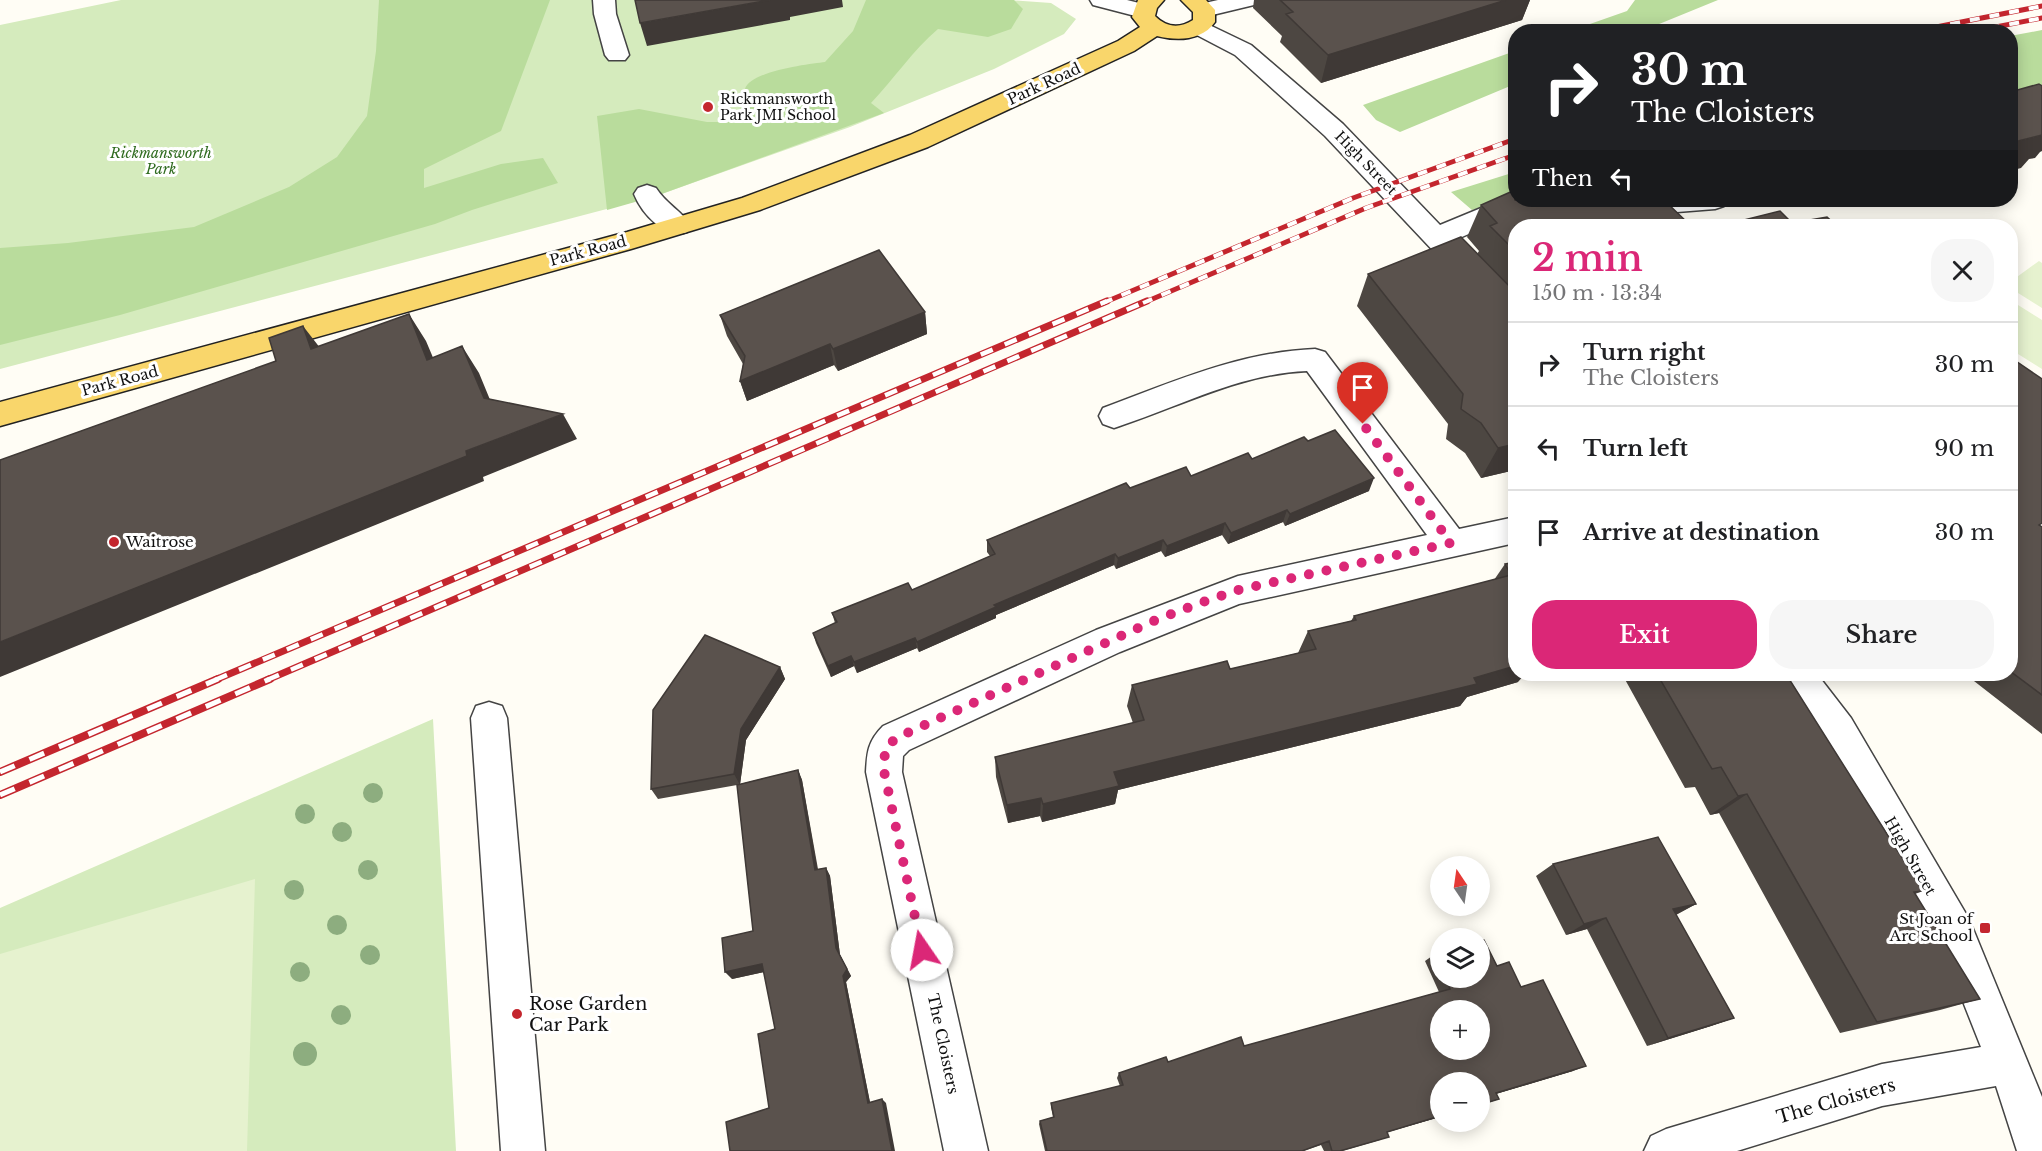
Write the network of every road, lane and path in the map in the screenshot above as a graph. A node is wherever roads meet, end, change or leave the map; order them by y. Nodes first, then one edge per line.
1 (604, 0) edge
2 (1101, 0) edge
3 (1246, 0) edge
4 (1198, 12) edge
5 (1150, 13) edge
6 (617, 55) dead end
7 (646, 194) dead end
8 (1508, 206) edge
9 (678, 226) junction
10 (1438, 237) junction
11 (1508, 312) edge
12 (0, 414) edge
13 (1114, 416) dead end
14 (1508, 531) edge
15 (1451, 543) junction
16 (1802, 681) edge
17 (489, 718) dead end
18 (2009, 1063) junction
19 (2040, 1150) edge
20 (523, 1151) edge
21 (966, 1151) edge
22 (1666, 1151) edge

1 - 6 street
2 - 5 street
3 - 4 street
4 - 5 main road
4 - 10 street, High Street
5 - 9 main road, Park Road
7 - 9 street
8 - 10 street
9 - 12 main road, Park Road
10 - 11 street, High Street
13 - 15 street
14 - 15 street, The Cloisters
15 - 21 street, The Cloisters
16 - 18 street, High Street
17 - 20 street
18 - 19 street, High Street
18 - 22 street, The Cloisters

